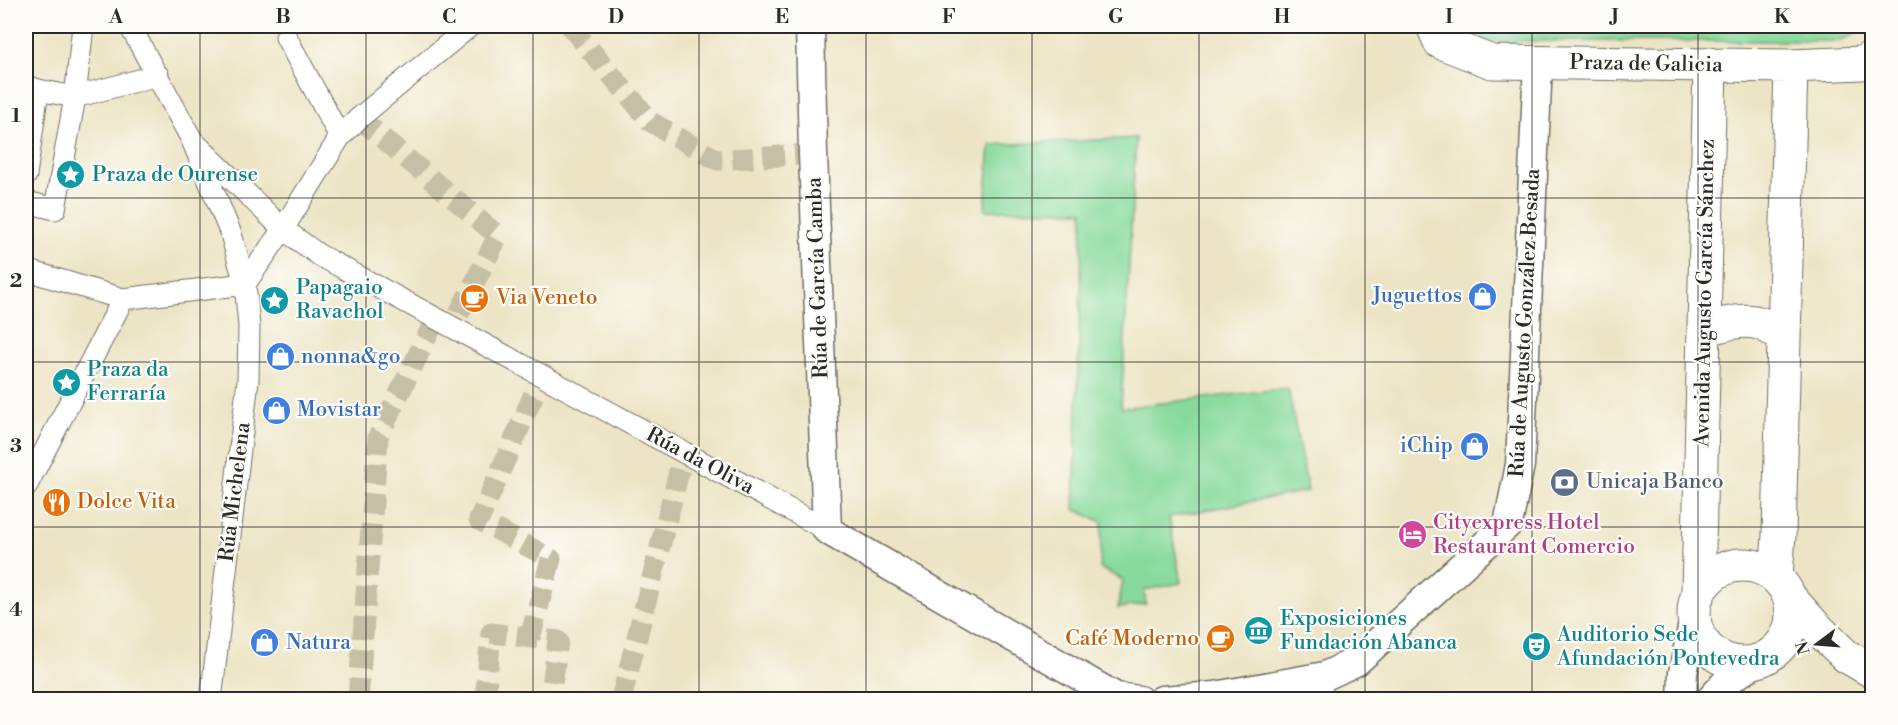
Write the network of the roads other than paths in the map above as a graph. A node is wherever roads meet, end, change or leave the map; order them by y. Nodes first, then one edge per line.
1 (83, 26) edge
2 (130, 26) edge
3 (470, 26) edge
4 (810, 26) edge
5 (1433, 26) edge
6 (286, 37) dead end
7 (1872, 57) edge
8 (1538, 63) junction
9 (1710, 64) junction
10 (1791, 66) junction
11 (158, 75) junction
12 (32, 88) edge
13 (75, 97) junction
14 (340, 137) junction
15 (192, 140) junction
16 (26, 175) edge
17 (26, 202) edge
18 (283, 229) junction
19 (26, 270) edge
20 (245, 284) junction
21 (123, 299) junction
22 (1704, 330) junction
23 (1783, 336) junction
24 (26, 487) edge
25 (827, 530) junction
26 (1783, 587) junction
27 (1696, 606) junction
28 (1767, 656) junction
29 (1859, 663) edge
30 (1329, 692) edge
31 (1123, 698) edge
32 (211, 699) edge
33 (1162, 699) edge
34 (1238, 699) edge
35 (1682, 699) edge
36 (1710, 699) edge

1 - 13 street
2 - 11 street
3 - 14 street
4 - 25 street, Rúa de García Camba
5 - 8 main road, Praza de Galicia
6 - 14 street
7 - 10 main road, Praza de Galicia
8 - 9 main road, Praza de Galicia
8 - 30 street, Rúa de Augusto González Besada
9 - 10 main road, Praza de Galicia
9 - 22 main road, Avenida Augusto García Sánchez
10 - 23 main road
11 - 13 street
11 - 15 street
12 - 13 street
12 - 16 street
13 - 17 street
14 - 18 street
15 - 18 street, Rúa da Oliva
15 - 20 street, Rúa Michelena
18 - 20 street
18 - 25 street, Rúa da Oliva
19 - 21 street
20 - 21 street
20 - 32 street, Rúa Michelena
21 - 24 street
22 - 23 main road
22 - 27 main road, Avenida Augusto García Sánchez
23 - 26 main road
25 - 31 street, Rúa da Oliva
26 - 27 main road
26 - 28 main road
26 - 29 main road
27 - 28 main road
27 - 35 street, Avenida Augusto García Sánchez
28 - 29 main road
28 - 36 street
30 - 33 street, Rúa de Augusto González Besada
30 - 34 street

